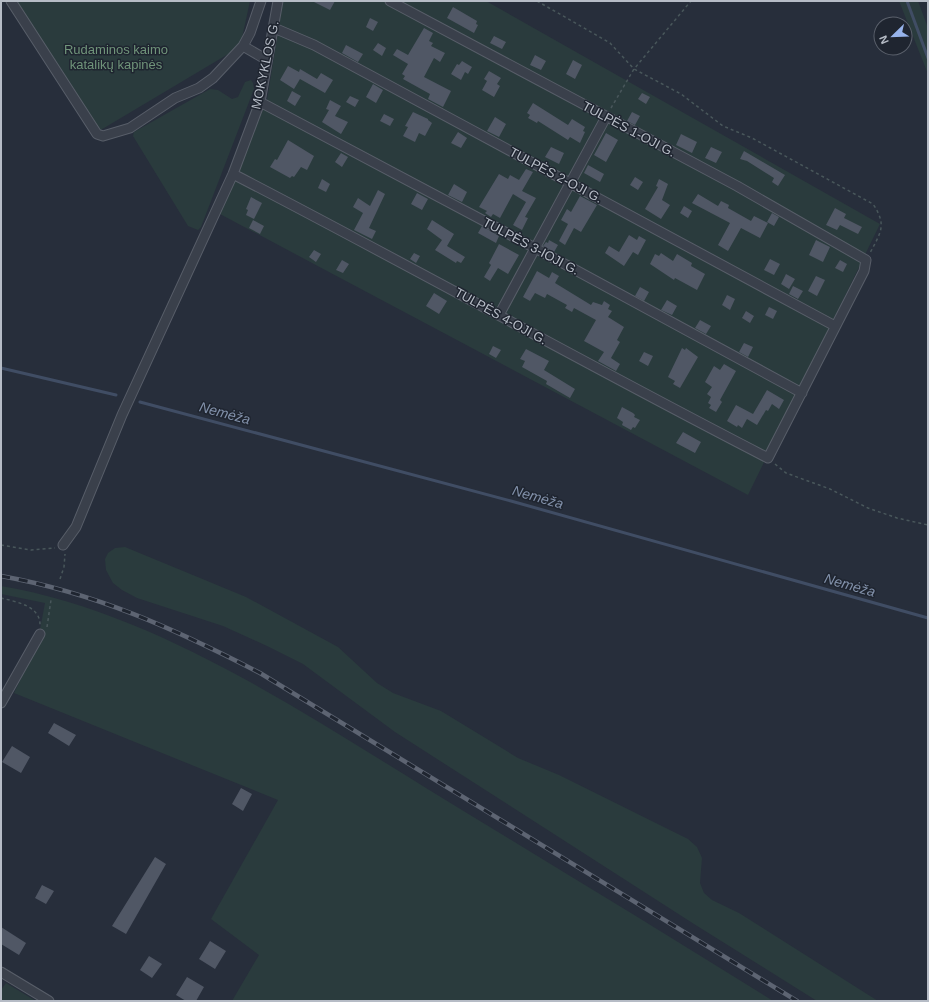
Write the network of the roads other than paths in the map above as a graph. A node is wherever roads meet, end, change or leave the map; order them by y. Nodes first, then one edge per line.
1 (11, 1) edge
2 (261, 1) edge
3 (278, 1) edge
4 (390, 1) edge
5 (274, 28) junction
6 (243, 46) junction
7 (267, 60) junction
8 (260, 102) junction
9 (606, 117) junction
10 (233, 174) junction
11 (570, 182) junction
12 (535, 248) junction
13 (499, 315) junction
14 (836, 326) junction
15 (802, 393) junction
16 (63, 545) road end
17 (40, 634) road end
18 (1, 703) edge
19 (1, 972) edge
20 (49, 1001) edge

1 - 6 street
2 - 6 street
3 - 5 street, MOKYKLOS G.
4 - 9 street, TULPĖS 1-OJI G.
5 - 7 street, MOKYKLOS G.
5 - 11 street, TULPĖS 2-OJI G.
6 - 7 street
7 - 8 street, MOKYKLOS G.
8 - 10 street, MOKYKLOS G.
8 - 12 street, TULPĖS 3-IOJI G.
9 - 11 street
9 - 14 street, TULPĖS 1-OJI G.
10 - 13 street, TULPĖS 4-OJI G.
10 - 16 street, MOKYKLOS G.
11 - 12 street
11 - 14 street, TULPĖS 2-OJI G.
12 - 13 street
12 - 15 street, TULPĖS 3-IOJI G.
13 - 15 street, TULPĖS 4-OJI G.
14 - 15 street
17 - 18 street
19 - 20 street

